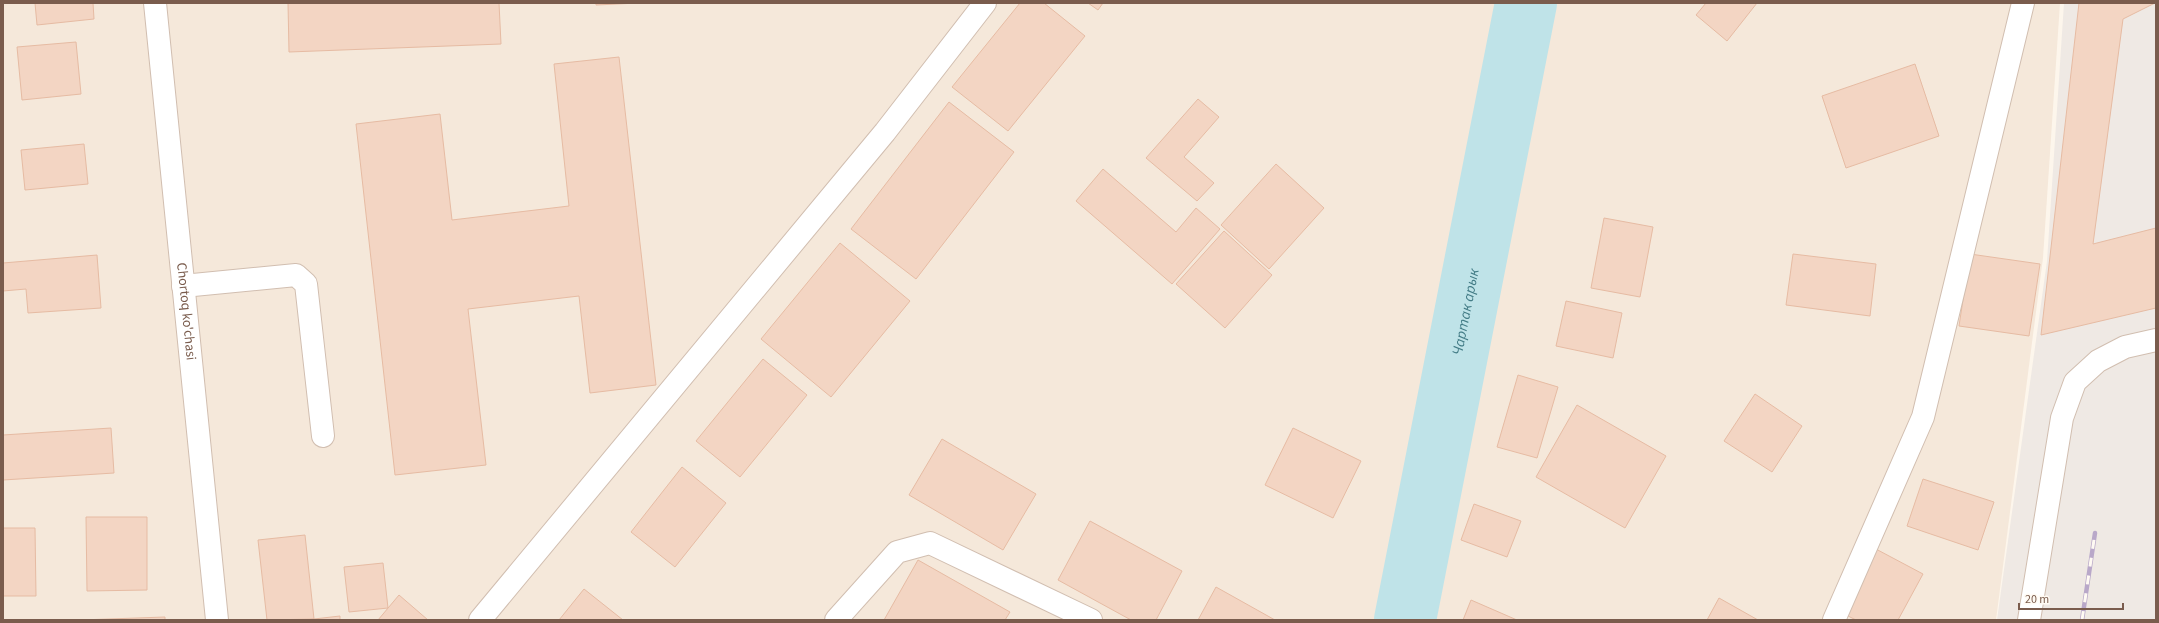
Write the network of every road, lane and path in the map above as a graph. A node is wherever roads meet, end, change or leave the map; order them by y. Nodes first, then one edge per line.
1 (155, 3) edge
2 (985, 3) edge
3 (2023, 3) edge
4 (183, 286) junction
5 (2156, 340) edge
6 (323, 436) dead end
7 (217, 620) edge
8 (480, 620) edge
9 (836, 620) edge
10 (1091, 620) edge
11 (1834, 620) edge
12 (2029, 620) edge

1 - 4 street, Chortoq ko'chasi
2 - 8 street
3 - 11 street
4 - 6 street
4 - 7 street, Chortoq ko'chasi
5 - 12 street
9 - 10 street

